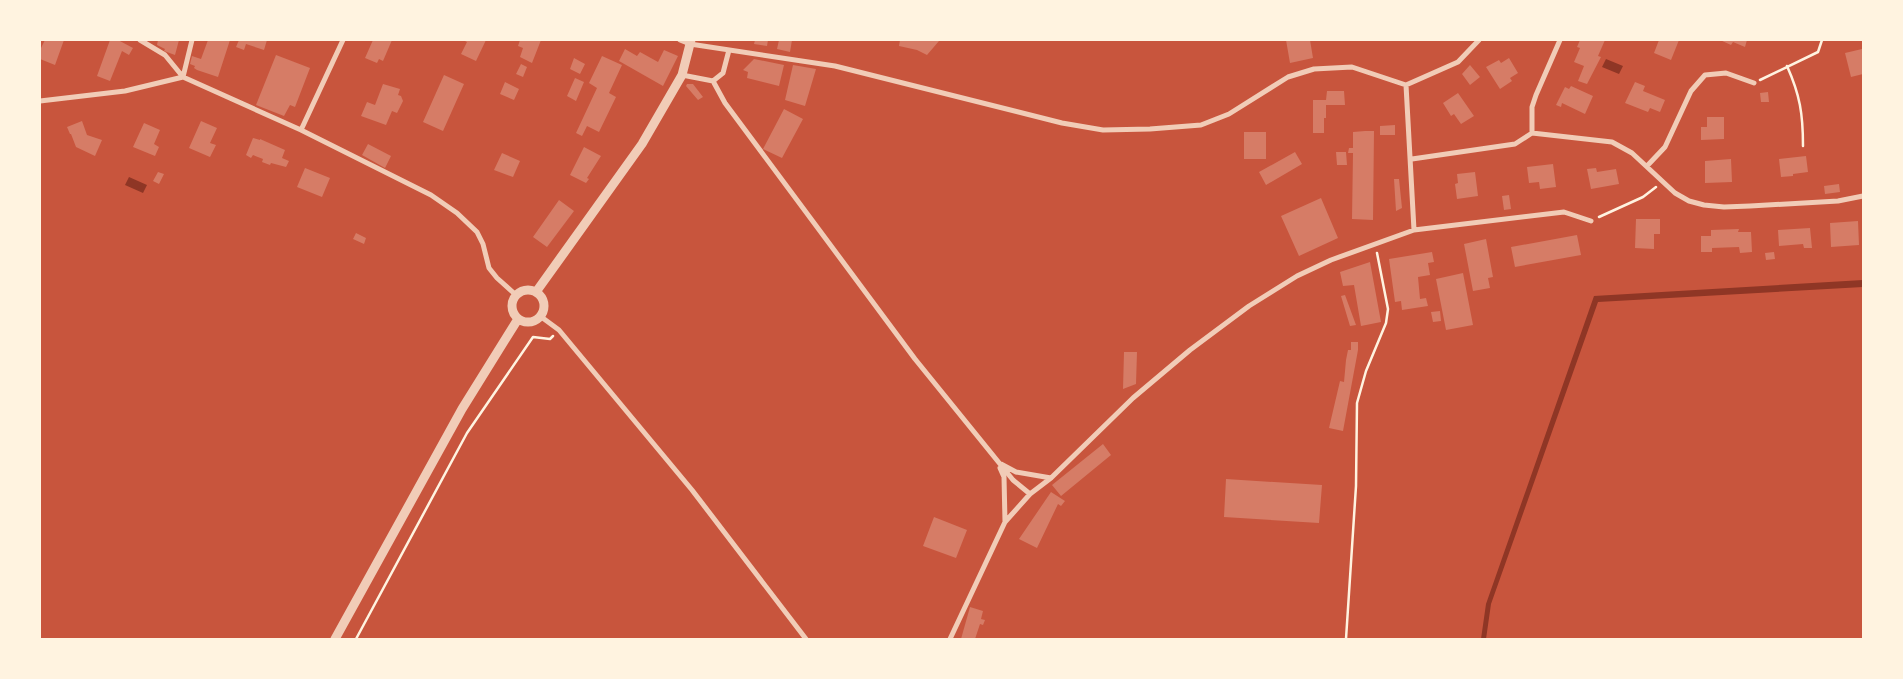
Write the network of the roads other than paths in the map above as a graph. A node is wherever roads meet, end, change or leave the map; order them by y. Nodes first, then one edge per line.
1 (140, 40) edge
2 (192, 40) edge
3 (343, 40) edge
4 (680, 40) edge
5 (1479, 40) edge
6 (1560, 40) edge
7 (691, 42) edge
8 (729, 50) junction
9 (682, 75) junction
10 (183, 77) junction
11 (713, 81) junction
12 (1754, 83) road end
13 (1406, 85) junction
14 (40, 101) edge
15 (301, 130) junction
16 (1532, 133) junction
17 (1412, 159) junction
18 (1647, 166) junction
19 (1863, 196) edge
20 (1591, 221) road end
21 (1414, 230) junction
22 (536, 292) junction
23 (516, 295) junction
24 (540, 316) junction
25 (518, 319) junction
26 (998, 463) junction
27 (1051, 478) junction
28 (1030, 494) junction
29 (1005, 522) junction
30 (335, 639) edge
31 (806, 639) edge
32 (950, 639) edge

1 - 10 street
2 - 10 street
3 - 15 street
4 - 7 street
5 - 13 street
6 - 16 street
7 - 8 street
7 - 9 street
8 - 11 street
8 - 13 street
9 - 11 street
9 - 22 street
10 - 14 street
10 - 15 street
11 - 26 street
12 - 18 street
13 - 17 street
15 - 23 street
16 - 17 street
16 - 18 street
17 - 21 street
18 - 19 street
20 - 21 street
21 - 27 street
22 - 23 street
22 - 24 street
23 - 25 street
24 - 25 street
24 - 31 street
25 - 30 street
26 - 27 street
26 - 28 street
26 - 29 street
27 - 28 street
28 - 29 street
29 - 32 street

